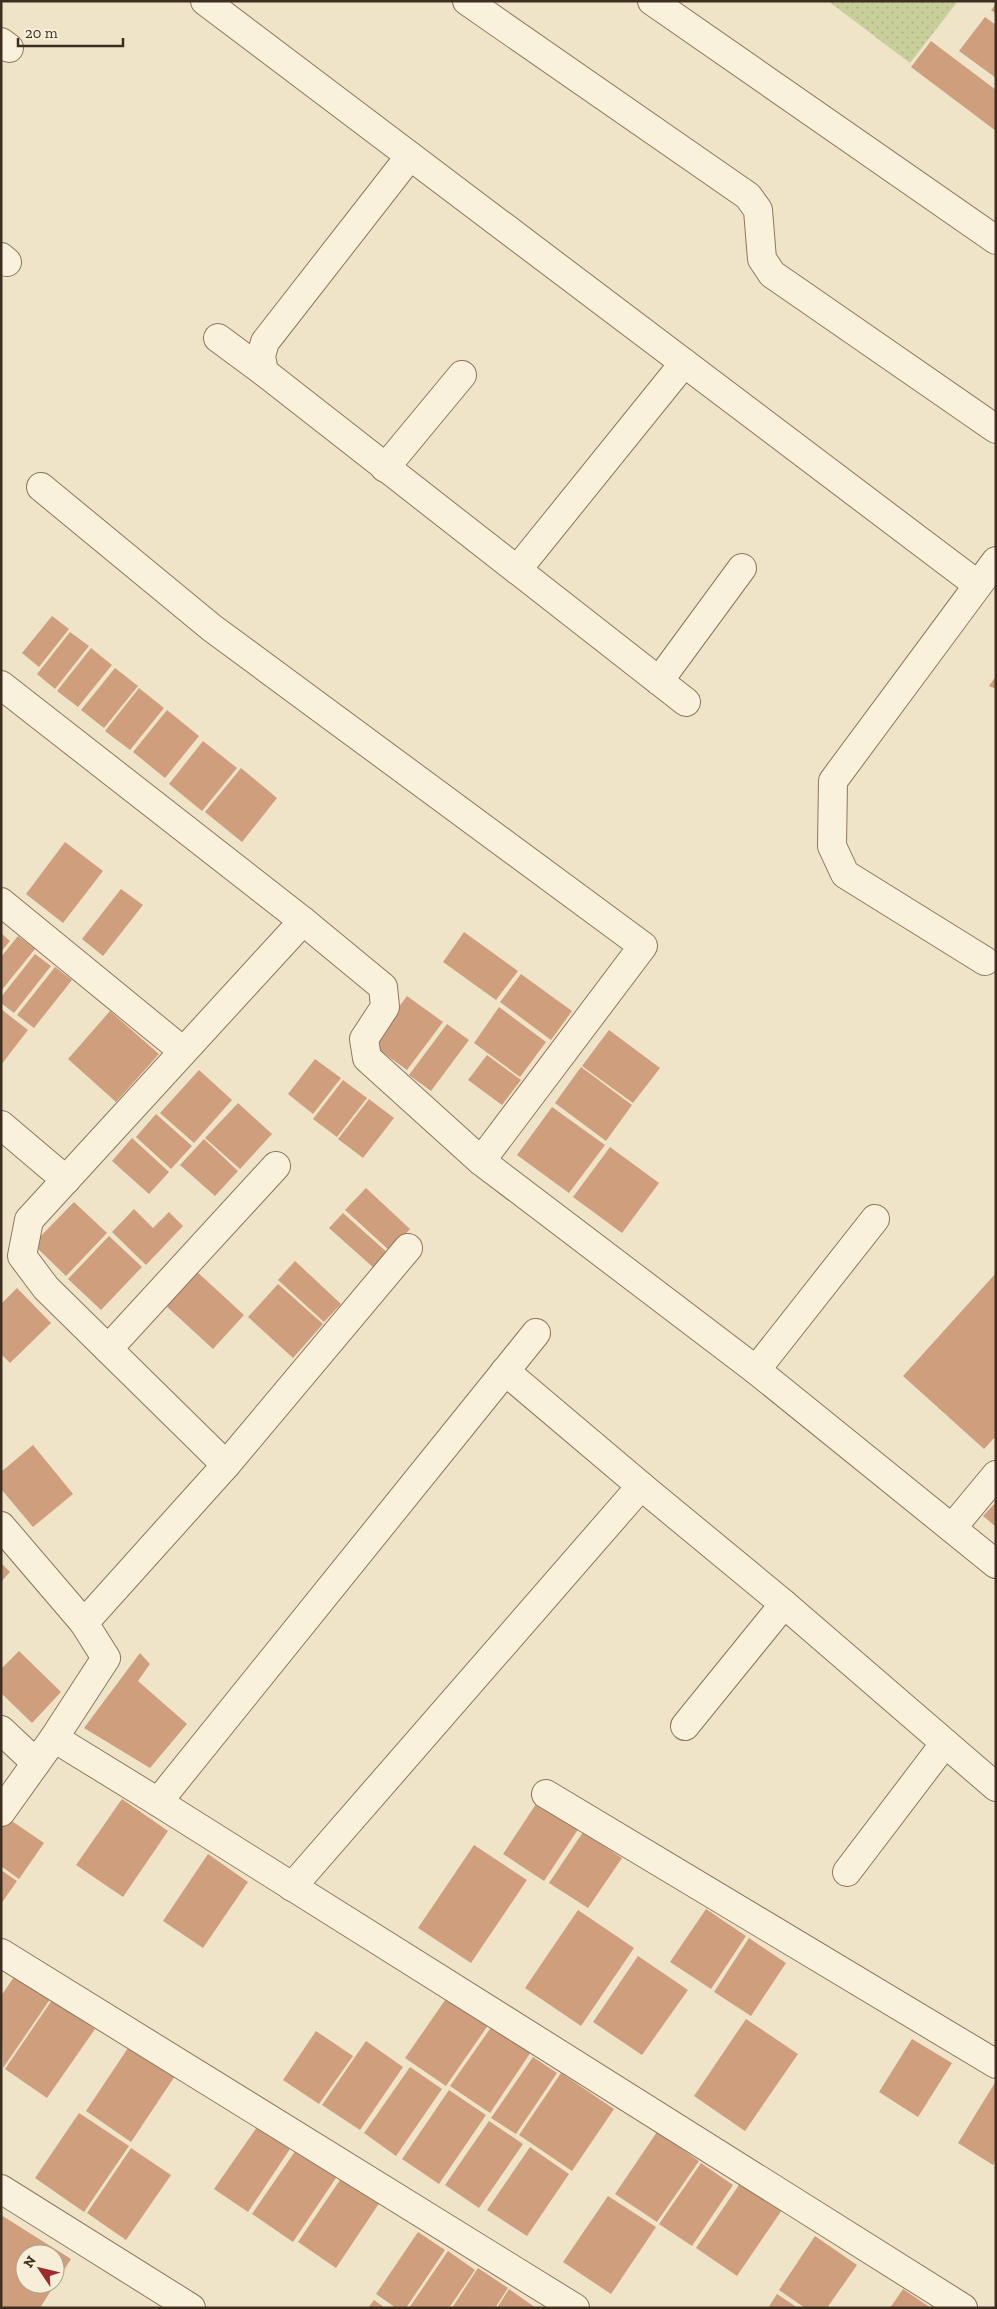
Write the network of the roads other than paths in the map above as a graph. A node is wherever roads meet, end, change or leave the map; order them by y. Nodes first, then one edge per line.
1 (205, 1) edge
2 (466, 1) edge
3 (652, 1) edge
4 (410, 156) junction
5 (996, 240) edge
6 (218, 338) dead end
7 (684, 363) junction
8 (264, 372) junction
9 (462, 375) dead end
10 (996, 429) edge
11 (385, 468) junction
12 (41, 487) dead end
13 (996, 561) edge
14 (742, 568) dead end
15 (517, 570) junction
16 (978, 585) junction
17 (658, 681) junction
18 (1, 686) edge
19 (686, 702) dead end
20 (1, 902) edge
21 (303, 921) junction
22 (985, 961) dead end
23 (183, 1051) junction
24 (1, 1125) edge
25 (481, 1161) junction
26 (276, 1166) dead end
27 (66, 1180) junction
28 (875, 1219) dead end
29 (408, 1248) dead end
30 (536, 1333) dead end
31 (108, 1349) junction
32 (756, 1370) junction
33 (505, 1371) junction
34 (226, 1464) junction
35 (996, 1475) edge
36 (641, 1486) junction
37 (1, 1526) edge
38 (952, 1528) junction
39 (996, 1564) edge
40 (784, 1604) junction
41 (84, 1623) junction
42 (685, 1726) dead end
43 (1, 1730) edge
44 (54, 1738) junction
45 (945, 1743) junction
46 (36, 1763) junction
47 (996, 1787) edge
48 (546, 1794) dead end
49 (158, 1802) junction
50 (1, 1812) edge
51 (847, 1872) dead end
52 (292, 1886) junction
53 (1, 1953) edge
54 (996, 2064) edge
55 (1, 2189) edge
56 (191, 2308) edge
57 (575, 2308) edge
58 (963, 2308) edge

1 - 4 street
2 - 10 street
3 - 5 street
4 - 7 street
4 - 8 street
6 - 8 street
7 - 15 street
7 - 16 street
8 - 11 street
9 - 11 street
11 - 15 street
12 - 25 street
13 - 16 street
14 - 17 street
15 - 17 street
16 - 22 street
17 - 19 street
18 - 21 street
20 - 23 street
21 - 23 street
21 - 25 street
23 - 27 street
24 - 27 street
25 - 32 street
26 - 31 street
27 - 31 street
28 - 32 street
29 - 34 street
30 - 33 street
31 - 34 street
32 - 38 street
33 - 36 street
33 - 49 street
34 - 41 street
35 - 38 street
36 - 40 street
36 - 52 street
37 - 41 street
38 - 39 street
40 - 42 street
40 - 45 street
41 - 44 street
43 - 46 street
44 - 46 street
44 - 49 street
45 - 47 street
45 - 51 street
46 - 50 street
48 - 54 street
49 - 52 street
52 - 58 street
53 - 57 street
55 - 56 street

